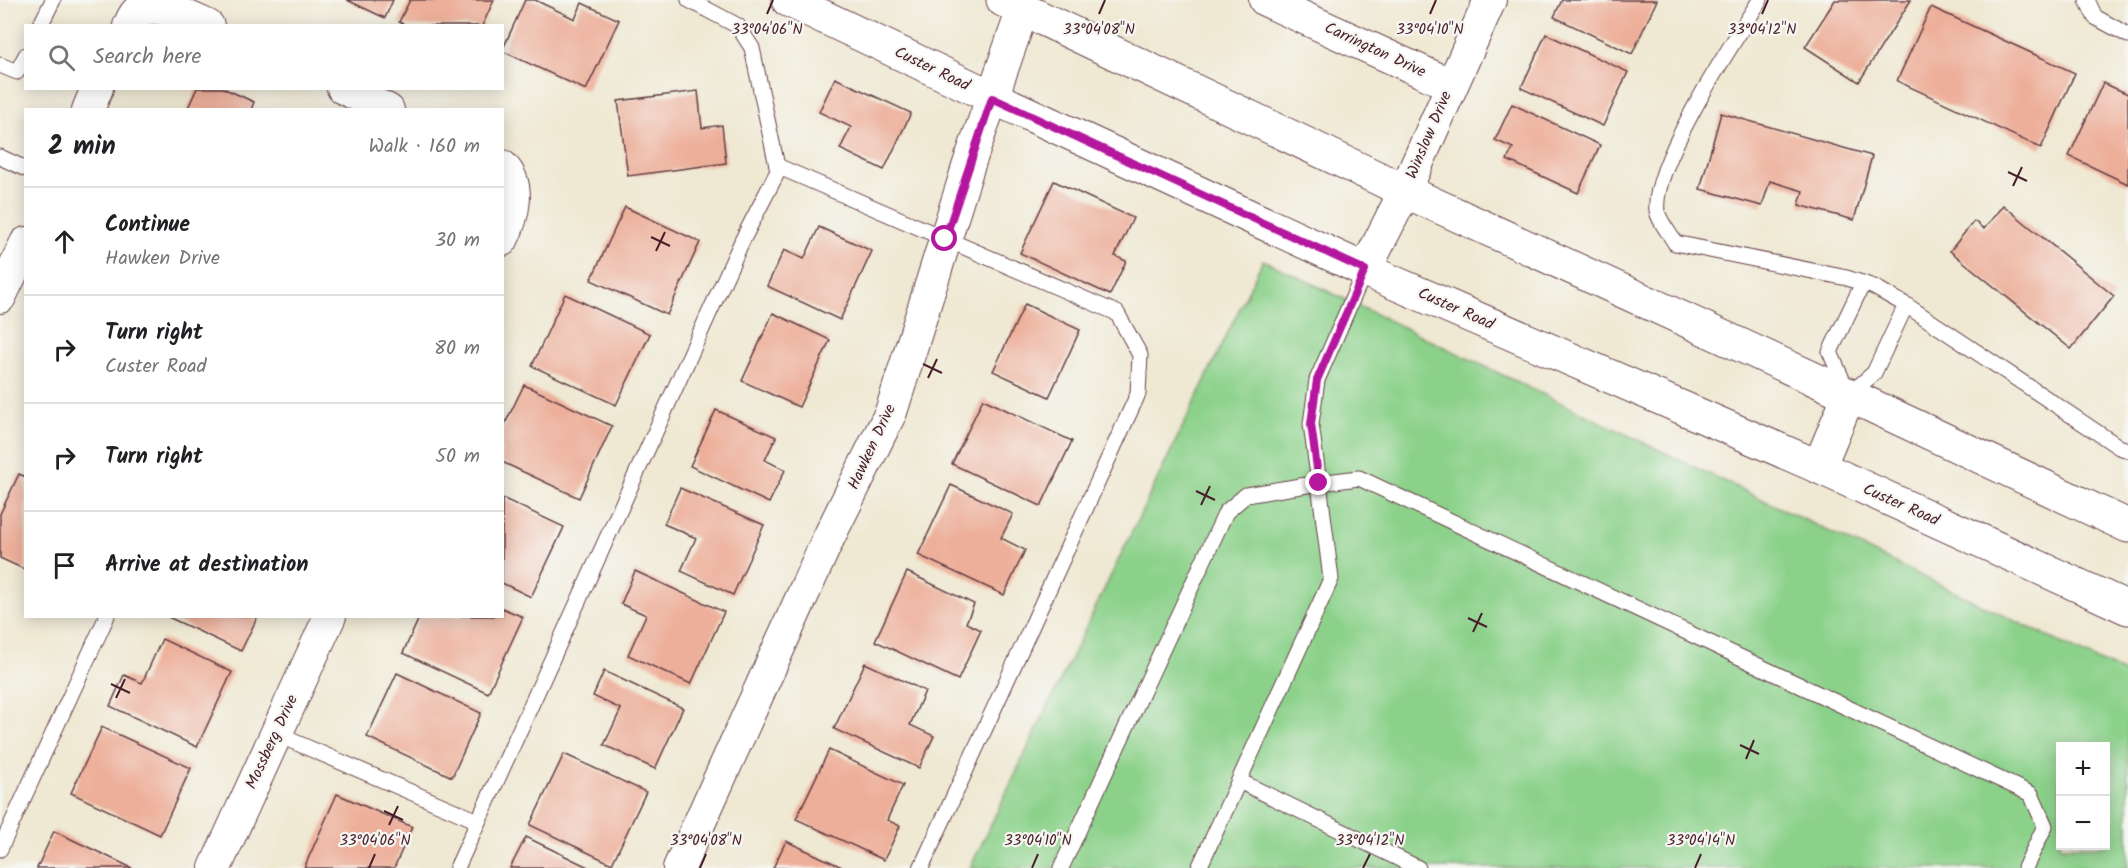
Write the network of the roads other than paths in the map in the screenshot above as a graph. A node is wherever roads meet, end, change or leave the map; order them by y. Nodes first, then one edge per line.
1 (53, 0) edge
2 (689, 0) edge
3 (788, 0) edge
4 (1265, 0) edge
5 (1490, 0) edge
6 (1760, 0) edge
7 (2087, 0) edge
8 (1013, 5) edge
9 (140, 12) edge
10 (41, 24) edge
11 (203, 24) edge
12 (2128, 35) edge
13 (24, 60) edge
14 (0, 65) edge
15 (1451, 85) junction
16 (96, 90) edge
17 (345, 93) edge
18 (992, 98) junction
19 (89, 108) edge
20 (383, 108) edge
21 (0, 158) edge
22 (777, 166) junction
23 (24, 168) edge
24 (504, 169) edge
25 (1405, 191) junction
26 (504, 236) edge
27 (945, 239) junction
28 (24, 247) edge
29 (1365, 270) junction
30 (1863, 283) junction
31 (0, 297) edge
32 (1906, 305) junction
33 (1849, 395) junction
34 (2128, 450) edge
35 (1819, 467) junction
36 (1319, 483) junction
37 (2128, 526) edge
38 (2128, 608) edge
39 (106, 618) edge
40 (329, 618) edge
41 (276, 734) junction
42 (1239, 782) junction
43 (478, 822) junction
44 (0, 849) edge
45 (215, 868) edge
46 (457, 868) edge
47 (679, 868) edge
48 (921, 868) edge
49 (1061, 868) edge
50 (1199, 868) edge
51 (1418, 868) edge
52 (2025, 868) edge

1 - 10 lane
2 - 22 lane
3 - 18 main road, Custer Road
4 - 15 street, Carrington Drive
5 - 15 street, Winslow Drive
6 - 30 lane
7 - 12 lane
8 - 18 street, Hawken Drive
8 - 25 main road
9 - 11 street
13 - 14 lane
15 - 25 street, Winslow Drive
16 - 19 street
17 - 20 street
18 - 27 street, Hawken Drive
18 - 29 main road, Custer Road
21 - 23 lane
22 - 27 lane
22 - 43 lane
24 - 26 street
25 - 29 street, Winslow Drive
25 - 33 main road
27 - 47 street, Hawken Drive
27 - 48 lane
28 - 31 street
29 - 35 main road, Custer Road
29 - 36 lane
30 - 32 lane
30 - 33 lane
32 - 33 lane
32 - 34 lane
33 - 35 main road
33 - 37 main road
35 - 38 main road, Custer Road
36 - 42 lane
36 - 49 lane
36 - 52 lane
39 - 44 lane
40 - 41 street, Mossberg Drive
41 - 43 lane
41 - 45 street, Mossberg Drive
42 - 50 lane
42 - 51 lane
43 - 46 lane

